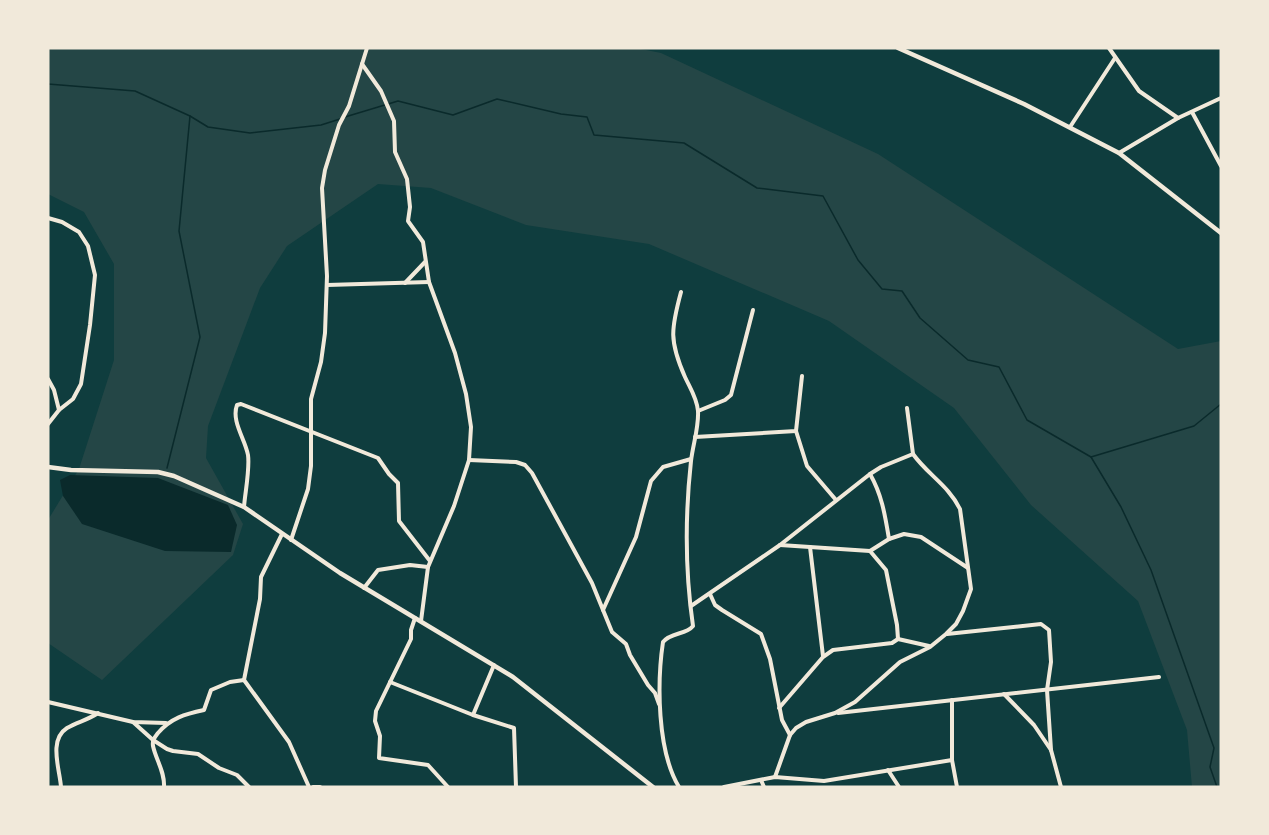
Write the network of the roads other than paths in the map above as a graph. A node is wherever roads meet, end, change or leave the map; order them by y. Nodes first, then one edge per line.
1 (367, 48) edge
2 (898, 48) edge
3 (1109, 48) edge
4 (1115, 58) junction
5 (362, 64) junction
6 (1221, 98) edge
7 (1192, 112) junction
8 (1178, 118) junction
9 (1070, 127) junction
10 (1119, 153) junction
11 (1221, 166) edge
12 (48, 218) edge
13 (1221, 232) edge
14 (425, 262) junction
15 (429, 282) junction
16 (405, 283) junction
17 (327, 285) junction
18 (681, 292) dead end
19 (753, 310) dead end
20 (802, 376) dead end
21 (48, 378) edge
22 (908, 408) dead end
23 (59, 410) junction
24 (698, 411) junction
25 (48, 424) edge
26 (796, 431) junction
27 (311, 432) junction
28 (695, 436) junction
29 (913, 453) junction
30 (691, 459) junction
31 (470, 460) junction
32 (48, 467) edge
33 (870, 474) junction
34 (836, 500) junction
35 (244, 507) junction
36 (282, 534) junction
37 (889, 539) junction
38 (291, 540) junction
39 (780, 545) junction
40 (810, 547) junction
41 (870, 551) junction
42 (430, 561) junction
43 (428, 567) junction
44 (969, 568) junction
45 (364, 588) junction
46 (710, 594) junction
47 (690, 607) junction
48 (603, 611) junction
49 (416, 617) junction
50 (421, 621) junction
51 (946, 634) junction
52 (898, 639) junction
53 (930, 647) junction
54 (823, 657) junction
55 (494, 664) junction
56 (1159, 677) dead end
57 (244, 680) junction
58 (390, 682) junction
59 (1047, 690) junction
60 (1004, 694) junction
61 (952, 700) junction
62 (48, 702) edge
63 (659, 705) junction
64 (779, 708) junction
65 (99, 713) junction
66 (835, 713) junction
67 (473, 715) junction
68 (133, 722) junction
69 (166, 723) junction
70 (790, 735) junction
71 (153, 740) junction
72 (1051, 750) junction
73 (952, 760) junction
74 (888, 770) junction
75 (775, 777) junction
76 (761, 780) junction
77 (61, 787) edge
78 (164, 787) edge
79 (249, 787) edge
80 (315, 787) edge
81 (448, 787) edge
82 (516, 787) edge
83 (653, 787) edge
84 (679, 787) edge
85 (724, 787) edge
86 (764, 787) edge
87 (899, 787) edge
88 (957, 787) edge
89 (1061, 787) edge

1 - 5 street
2 - 9 street
3 - 4 street
4 - 8 street
4 - 9 street
5 - 14 street
5 - 17 street
6 - 7 street
7 - 8 street
7 - 11 street
8 - 10 street
9 - 10 street
10 - 13 street
12 - 23 street
14 - 15 street
14 - 16 street
15 - 16 street
15 - 31 street
16 - 17 street
17 - 27 street
18 - 24 street
19 - 24 street
20 - 26 street
21 - 23 street
22 - 29 street
23 - 25 street
24 - 28 street
26 - 28 street
26 - 34 street
27 - 35 street
27 - 38 street
27 - 42 street
28 - 30 street
29 - 33 street
29 - 44 street
30 - 47 street
30 - 48 street
31 - 42 street
31 - 48 street
32 - 35 street
33 - 34 street
33 - 37 street
34 - 39 street
35 - 36 street
36 - 38 street
36 - 57 street
37 - 41 street
37 - 44 street
38 - 45 street
39 - 40 street
39 - 46 street
40 - 41 street
40 - 54 street
41 - 52 street
42 - 43 street
43 - 45 street
43 - 50 street
44 - 51 street
45 - 49 street
46 - 47 street
46 - 64 street
47 - 63 street
48 - 63 street
49 - 50 street
49 - 58 street
50 - 55 street
51 - 53 street
51 - 59 street
52 - 53 street
52 - 54 street
53 - 66 street
54 - 64 street
55 - 67 street
55 - 83 street
56 - 59 street
57 - 69 street
57 - 80 street
58 - 67 street
58 - 81 street
59 - 60 street
59 - 72 street
60 - 61 street
60 - 72 street
61 - 66 street
61 - 73 street
62 - 65 street
63 - 84 street
64 - 70 street
65 - 68 street
65 - 77 street
66 - 70 street
67 - 82 street
68 - 69 street
68 - 71 street
69 - 71 street
70 - 75 street
71 - 78 street
71 - 79 street
72 - 89 street
73 - 74 street
73 - 88 street
74 - 75 street
74 - 87 street
75 - 76 street
76 - 85 street
76 - 86 street

